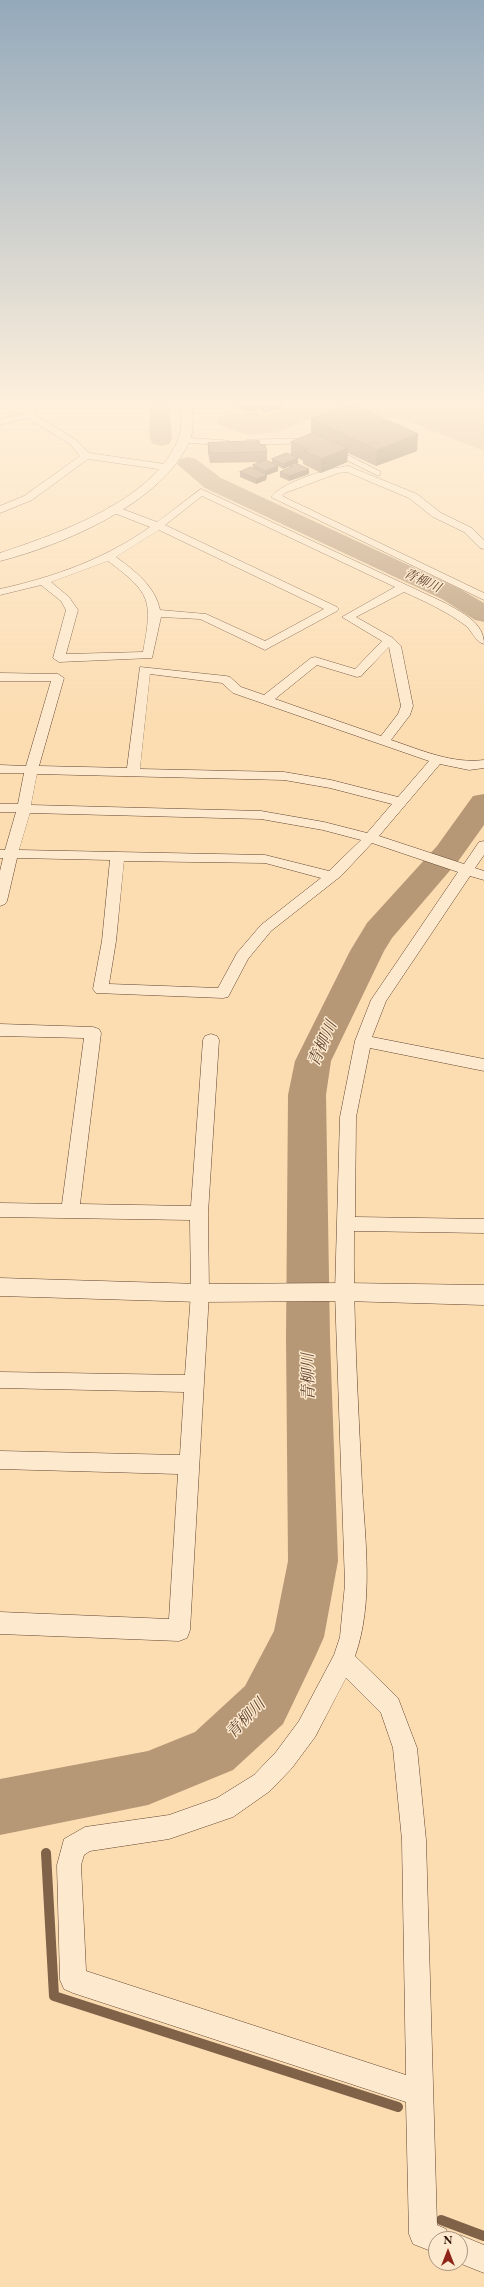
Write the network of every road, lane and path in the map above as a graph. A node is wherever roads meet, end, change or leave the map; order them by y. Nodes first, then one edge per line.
1 (116, 507) edge
2 (182, 507) edge
3 (232, 507) edge
4 (297, 507) edge
5 (427, 507) edge
6 (113, 509) junction
7 (158, 526) junction
8 (484, 546) edge
9 (0, 556) edge
10 (109, 557) junction
11 (44, 582) junction
12 (484, 584) edge
13 (404, 587) junction
14 (470, 589) junction
15 (0, 592) edge
16 (484, 597) edge
17 (441, 605) junction
18 (155, 613) junction
19 (389, 640) junction
20 (484, 641) edge
21 (0, 677) edge
22 (266, 700) junction
23 (384, 740) junction
24 (437, 760) junction
25 (484, 764) edge
26 (0, 769) edge
27 (31, 770) junction
28 (133, 771) junction
29 (401, 802) junction
30 (0, 808) edge
31 (24, 809) junction
32 (370, 838) junction
33 (484, 844) edge
34 (6, 854) edge
35 (117, 856) junction
36 (465, 870) junction
37 (331, 876) junction
38 (484, 876) edge
39 (0, 901) edge
40 (0, 1030) edge
41 (211, 1040) dead end
42 (363, 1041) junction
43 (484, 1064) edge
44 (0, 1210) edge
45 (70, 1212) junction
46 (199, 1213) junction
47 (344, 1224) junction
48 (484, 1226) edge
49 (0, 1287) edge
50 (339, 1292) junction
51 (200, 1293) junction
52 (484, 1295) edge
53 (0, 1380) edge
54 (194, 1384) junction
55 (0, 1460) edge
56 (189, 1465) junction
57 (0, 1622) edge
58 (344, 1660) junction
59 (420, 2093) junction
60 (428, 2236) edge
61 (468, 2252) edge
62 (484, 2259) edge

1 - 6 street
2 - 7 street
3 - 13 street
4 - 14 street
5 - 8 street
6 - 7 street
6 - 9 street
7 - 10 street
7 - 18 street
10 - 11 street
10 - 18 street
11 - 15 street
11 - 18 street
12 - 14 street
13 - 17 street
13 - 19 street
14 - 16 street
14 - 17 street
17 - 20 street
19 - 22 street
19 - 23 street
21 - 27 street
22 - 23 street
22 - 28 street
23 - 24 street
24 - 25 street
24 - 29 street
26 - 27 street
27 - 28 street
27 - 31 street
28 - 29 street
29 - 32 street
30 - 31 street
31 - 32 street
31 - 34 street
32 - 36 street
32 - 37 street
33 - 36 street
34 - 35 street
34 - 39 street
35 - 37 street
35 - 37 street
36 - 38 street
36 - 42 street
40 - 45 street
41 - 46 street
42 - 43 street
42 - 47 street
44 - 45 street
45 - 46 street
46 - 51 street
47 - 48 street
47 - 50 street
49 - 51 street
50 - 51 street
50 - 52 street
50 - 58 street
51 - 54 street
53 - 54 street
54 - 56 street
55 - 56 street
56 - 57 street
58 - 59 street
58 - 59 street
59 - 60 street
61 - 62 street

